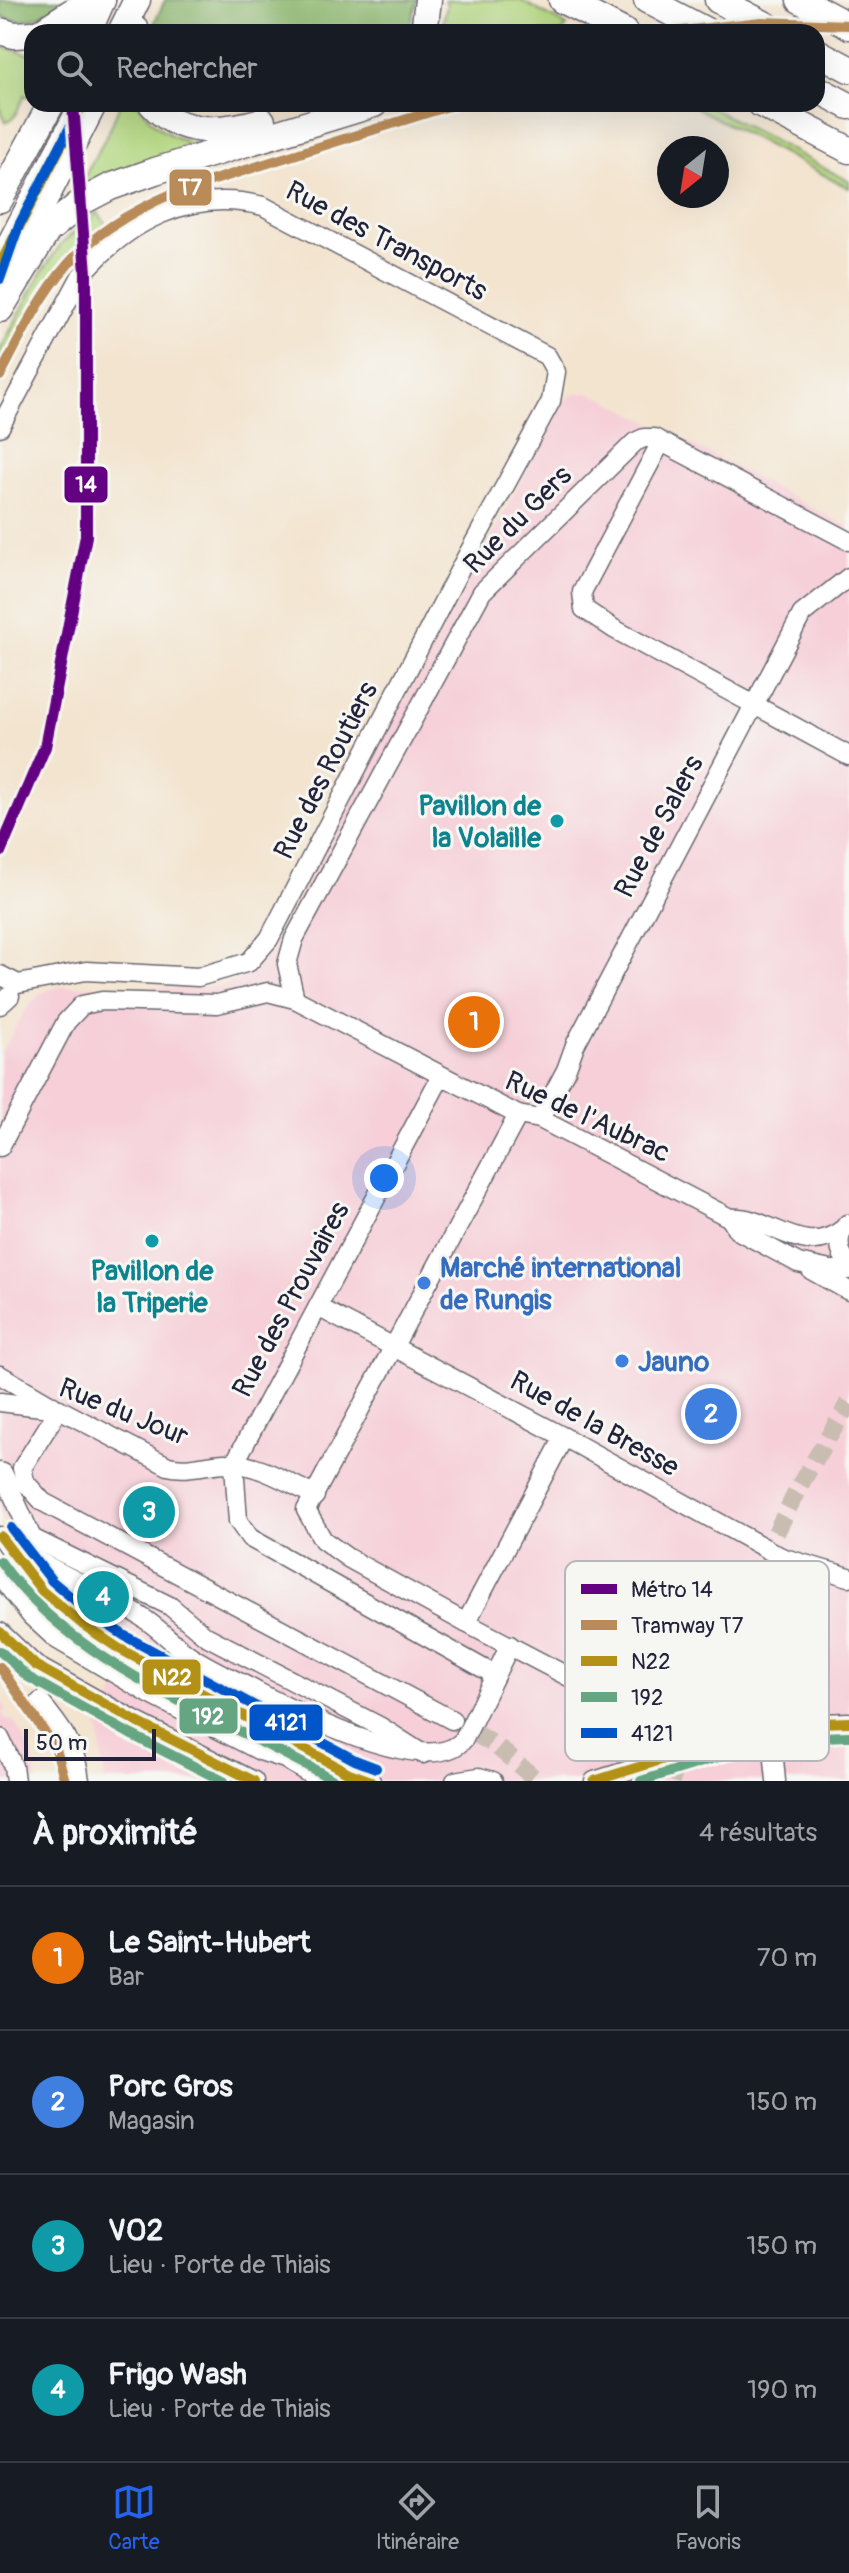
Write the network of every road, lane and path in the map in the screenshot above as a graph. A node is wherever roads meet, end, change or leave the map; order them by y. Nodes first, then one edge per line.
1 (102, 0) edge
2 (139, 0) edge
3 (428, 0) edge
4 (562, 0) edge
5 (647, 0) edge
6 (718, 0) edge
7 (800, 0) edge
8 (53, 24) edge
9 (92, 24) edge
10 (134, 24) edge
11 (425, 24) edge
12 (608, 24) edge
13 (693, 24) edge
14 (764, 24) edge
15 (849, 26) edge
16 (0, 31) edge
17 (24, 34) edge
18 (825, 56) edge
19 (849, 69) edge
20 (825, 93) edge
21 (849, 106) edge
22 (47, 112) edge
23 (79, 112) edge
24 (94, 112) edge
25 (163, 112) edge
26 (291, 112) edge
27 (349, 112) edge
28 (776, 112) edge
29 (849, 150) edge
30 (0, 199) edge
31 (9, 269) edge
32 (0, 309) edge
33 (556, 372) joint
34 (0, 427) edge
35 (653, 440) junction
36 (849, 541) edge
37 (849, 577) edge
38 (849, 756) edge
39 (0, 975) edge
40 (295, 999) junction
41 (441, 1076) junction
42 (518, 1115) junction
43 (540, 1119) junction
44 (0, 1147) edge
45 (730, 1218) junction
46 (846, 1226) edge
47 (798, 1263) junction
48 (849, 1267) edge
49 (849, 1291) edge
50 (318, 1307) junction
51 (394, 1347) junction
52 (0, 1375) edge
53 (0, 1402) edge
54 (59, 1409) junction
55 (564, 1437) junction
56 (234, 1464) junction
57 (0, 1472) edge
58 (315, 1496) junction
59 (0, 1536) edge
60 (32, 1538) junction
61 (781, 1557) junction
62 (781, 1561) edge
63 (795, 1561) edge
64 (829, 1571) edge
65 (0, 1576) edge
66 (849, 1577) edge
67 (466, 1623) junction
68 (2, 1636) edge
69 (510, 1645) junction
70 (565, 1674) edge
71 (495, 1675) junction
72 (40, 1702) dead end
73 (452, 1720) tunnel mouth
74 (849, 1722) edge
75 (829, 1723) edge
76 (0, 1738) edge
77 (429, 1757) junction
78 (655, 1761) edge
79 (771, 1761) edge
80 (15, 1781) edge
81 (80, 1781) edge
82 (254, 1781) edge
83 (321, 1781) edge
84 (371, 1781) edge
85 (455, 1781) edge
86 (493, 1781) edge
87 (594, 1781) edge
88 (776, 1781) edge

1 - 8 highway
1 - 9 highway
2 - 10 highway
3 - 11 highway
4 - 12 highway
5 - 13 highway
6 - 14 highway
7 - 15 highway
16 - 17 highway
18 - 19 highway
20 - 21 highway
22 - 30 highway
23 - 31 highway
24 - 31 street
25 - 26 highway
27 - 31 highway
28 - 29 highway
31 - 32 highway
33 - 34 street, Rue des Transports
33 - 39 street, Rue des Routiers
35 - 36 street
35 - 38 street
35 - 40 street, Rue du Gers
37 - 43 street, Rue de Salers
40 - 41 street, Rue de l'Aubrac
40 - 44 street
41 - 42 street, Rue de l'Aubrac
41 - 50 street, Rue des Prouvaires
42 - 43 street, Rue de l'Aubrac
42 - 51 street
43 - 45 street, Rue de l'Aubrac
45 - 46 street, Rue de l'Aubrac
45 - 47 street, Rue de l'Aubrac
46 - 48 street
47 - 48 street, Rue de l'Aubrac
47 - 49 street
50 - 51 street, Rue de la Bresse
50 - 56 street, Rue des Prouvaires
51 - 55 street, Rue de la Bresse
51 - 58 street
52 - 54 street
53 - 54 street, Rue du Jour
54 - 56 street, Rue du Jour
54 - 73 street
55 - 61 street, Rue de la Bresse
55 - 67 street
56 - 58 street, Rue du Jour
56 - 71 street
57 - 60 street
58 - 67 street
59 - 84 street
60 - 77 street
60 - 77 street
61 - 62 street
61 - 63 street, Rue de la Bresse
64 - 66 street, Rue de la Bresse
65 - 83 street
67 - 69 street
68 - 82 street
69 - 70 street
69 - 71 street
71 - 77 street
72 - 81 street
74 - 75 street
76 - 80 street
78 - 87 street
79 - 88 street
85 - 86 street

